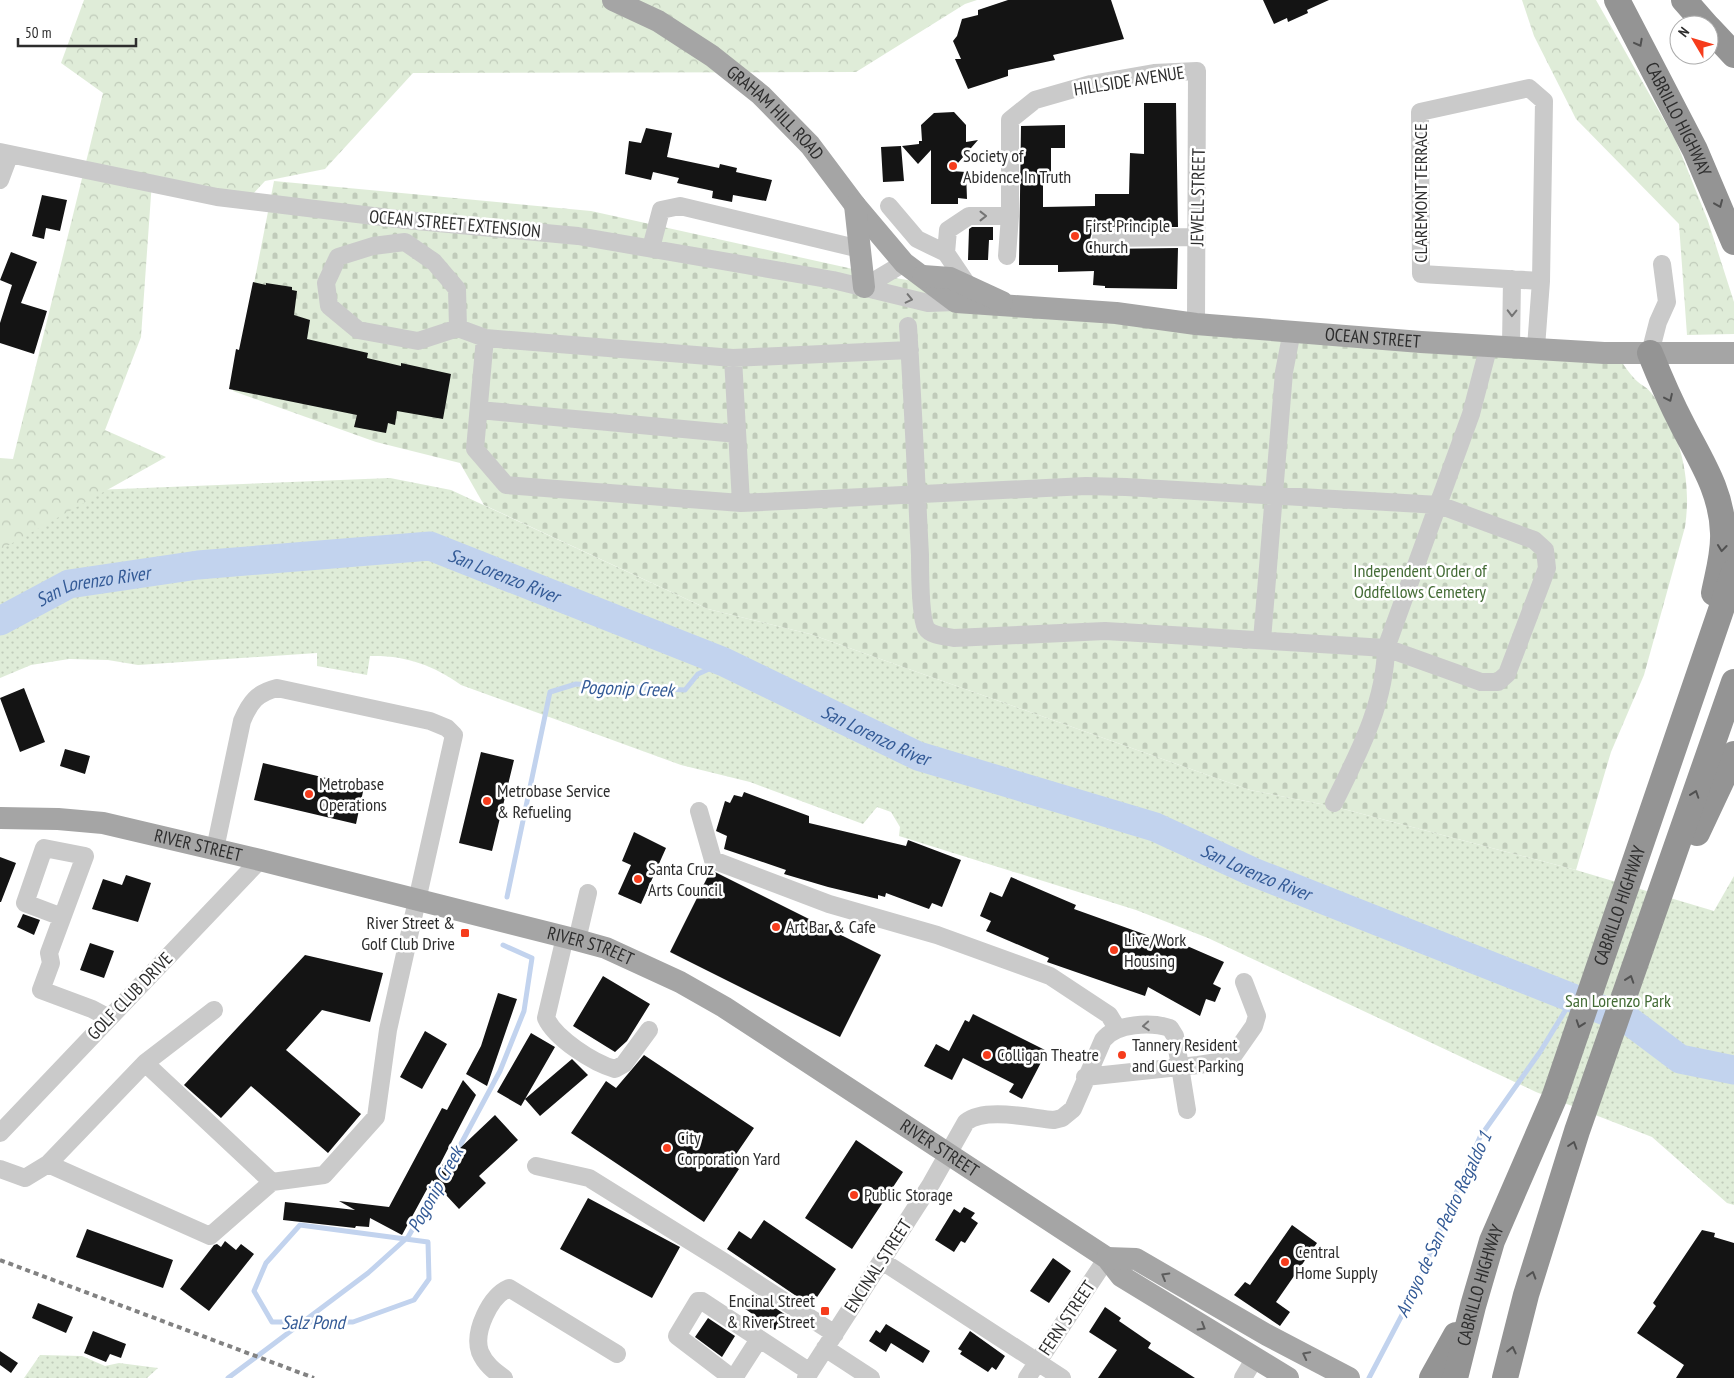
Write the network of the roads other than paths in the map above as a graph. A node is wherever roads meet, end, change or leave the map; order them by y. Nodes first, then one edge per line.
1 (614, 0) edge
2 (1617, 0) edge
3 (1684, 0) edge
4 (1697, 15) edge
5 (1719, 39) edge
6 (1734, 55) edge
7 (1197, 71) joint
8 (5, 154) edge
9 (0, 180) edge
10 (855, 205) junction
11 (889, 206) dead end
12 (1010, 216) junction
13 (1197, 237) junction
14 (1101, 238) dead end
15 (1734, 242) edge
16 (651, 248) junction
17 (860, 249) junction
18 (946, 253) junction
19 (1007, 256) dead end
20 (904, 263) junction
21 (1662, 264) dead end
22 (1512, 279) junction
23 (1541, 282) junction
24 (864, 287) junction
25 (962, 293) junction
26 (1196, 324) junction
27 (908, 326) dead end
28 (458, 328) junction
29 (1292, 331) junction
30 (485, 338) junction
31 (1500, 346) junction
32 (1536, 348) junction
33 (910, 350) junction
34 (1650, 353) junction
35 (1734, 353) edge
36 (733, 358) junction
37 (479, 410) junction
38 (737, 434) junction
39 (917, 494) junction
40 (1273, 496) junction
41 (741, 503) junction
42 (1439, 505) junction
43 (1734, 572) edge
44 (1262, 640) junction
45 (1386, 648) junction
46 (1734, 682) edge
47 (1734, 754) edge
48 (1665, 776) junction
49 (1334, 803) dead end
50 (699, 811) dead end
51 (0, 818) edge
52 (215, 849) junction
53 (260, 860) junction
54 (588, 893) dead end
55 (417, 900) junction
56 (62, 917) dead end
57 (571, 939) junction
58 (1644, 939) junction
59 (1244, 982) dead end
60 (214, 1010) dead end
61 (109, 1018) junction
62 (1117, 1028) junction
63 (649, 1030) dead end
64 (145, 1063) junction
65 (1181, 1067) junction
66 (1085, 1077) junction
67 (1187, 1110) dead end
68 (0, 1133) edge
69 (948, 1154) junction
70 (48, 1164) junction
71 (536, 1166) dead end
72 (0, 1169) edge
73 (272, 1182) junction
74 (1107, 1258) junction
75 (882, 1261) junction
76 (1473, 1306) junction
77 (759, 1340) junction
78 (830, 1341) junction
79 (617, 1354) dead end
80 (1255, 1358) junction
81 (1037, 1362) junction
82 (808, 1375) edge
83 (504, 1378) edge
84 (733, 1378) edge
85 (871, 1378) edge
86 (1027, 1378) edge
87 (1062, 1378) edge
88 (1244, 1378) edge
89 (1288, 1378) edge
90 (1349, 1378) edge
91 (1432, 1378) edge
92 (1455, 1378) edge
93 (1505, 1378) edge

1 - 10 main road, GRAHAM HILL ROAD
2 -> 15 highway, CABRILLO HIGHWAY
3 - 4 highway
5 - 6 highway
7 - 12 street, HILLSIDE AVENUE
7 - 13 street, JEWELL STREET
8 - 9 street
8 - 16 street, OCEAN STREET EXTENSION
10 - 17 main road
10 - 20 main road, GRAHAM HILL ROAD
11 - 18 street
18 -> 12 street
12 - 19 street
13 - 14 street
13 - 26 street, JEWELL STREET
16 - 17 street
16 - 24 street, OCEAN STREET EXTENSION
17 - 24 main road
18 - 25 street
20 - 24 street
20 - 25 main road, OCEAN STREET
21 - 34 street
22 - 23 street
22 - 23 street, CLAREMONT TERRACE
22 -> 31 street
23 - 32 street
24 -> 25 street, OCEAN STREET
25 - 26 main road, OCEAN STREET
26 - 29 main road, OCEAN STREET
27 - 33 street
28 - 28 street
28 - 30 street
29 - 31 main road, OCEAN STREET
29 - 40 street
30 - 36 street
30 - 37 street
31 - 32 main road, OCEAN STREET
31 - 42 street
32 - 34 main road, OCEAN STREET
33 - 36 street
33 - 39 street
34 - 35 main road, OCEAN STREET
34 -> 48 highway
36 - 38 street
37 - 38 street
37 - 41 street
38 - 41 street
39 - 40 street
39 - 41 street
39 - 44 street
40 - 42 street
40 - 44 street
42 - 45 street
42 - 45 street
43 - 48 highway, CABRILLO HIGHWAY
44 - 45 street
45 - 49 street
58 -> 46 highway, CABRILLO HIGHWAY
47 - 58 highway
48 -> 76 highway, CABRILLO HIGHWAY
50 - 62 street
51 - 52 main road, RIVER STREET
52 - 53 main road, RIVER STREET
52 - 55 street
53 - 55 main road, RIVER STREET
53 - 61 street, GOLF CLUB DRIVE
54 - 57 street
55 - 57 main road, RIVER STREET
55 - 73 street
56 - 61 street
57 - 63 street
57 - 69 main road, RIVER STREET
93 -> 58 highway, CABRILLO HIGHWAY
59 - 65 street
60 - 64 street
61 - 68 street, GOLF CLUB DRIVE
65 -> 62 street
62 - 66 street, ENCINAL STREET
64 - 70 street
64 - 73 street
65 - 66 street
65 - 67 street
66 - 69 street, ENCINAL STREET
69 - 74 main road, RIVER STREET
69 - 75 street, ENCINAL STREET
70 - 72 street
70 - 73 street
71 - 78 street
74 -> 80 main road, RIVER STREET
74 - 81 street, FERN STREET
90 -> 74 main road
75 - 78 street, ENCINAL STREET
75 - 81 street
76 - 91 highway
76 - 92 highway, CABRILLO HIGHWAY
77 - 82 street
77 - 84 street
77 - 84 street
78 - 82 street, ENCINAL STREET
78 - 85 street
79 - 83 street
80 - 88 street
80 - 89 main road, RIVER STREET
81 - 86 street, FERN STREET
81 - 87 street

